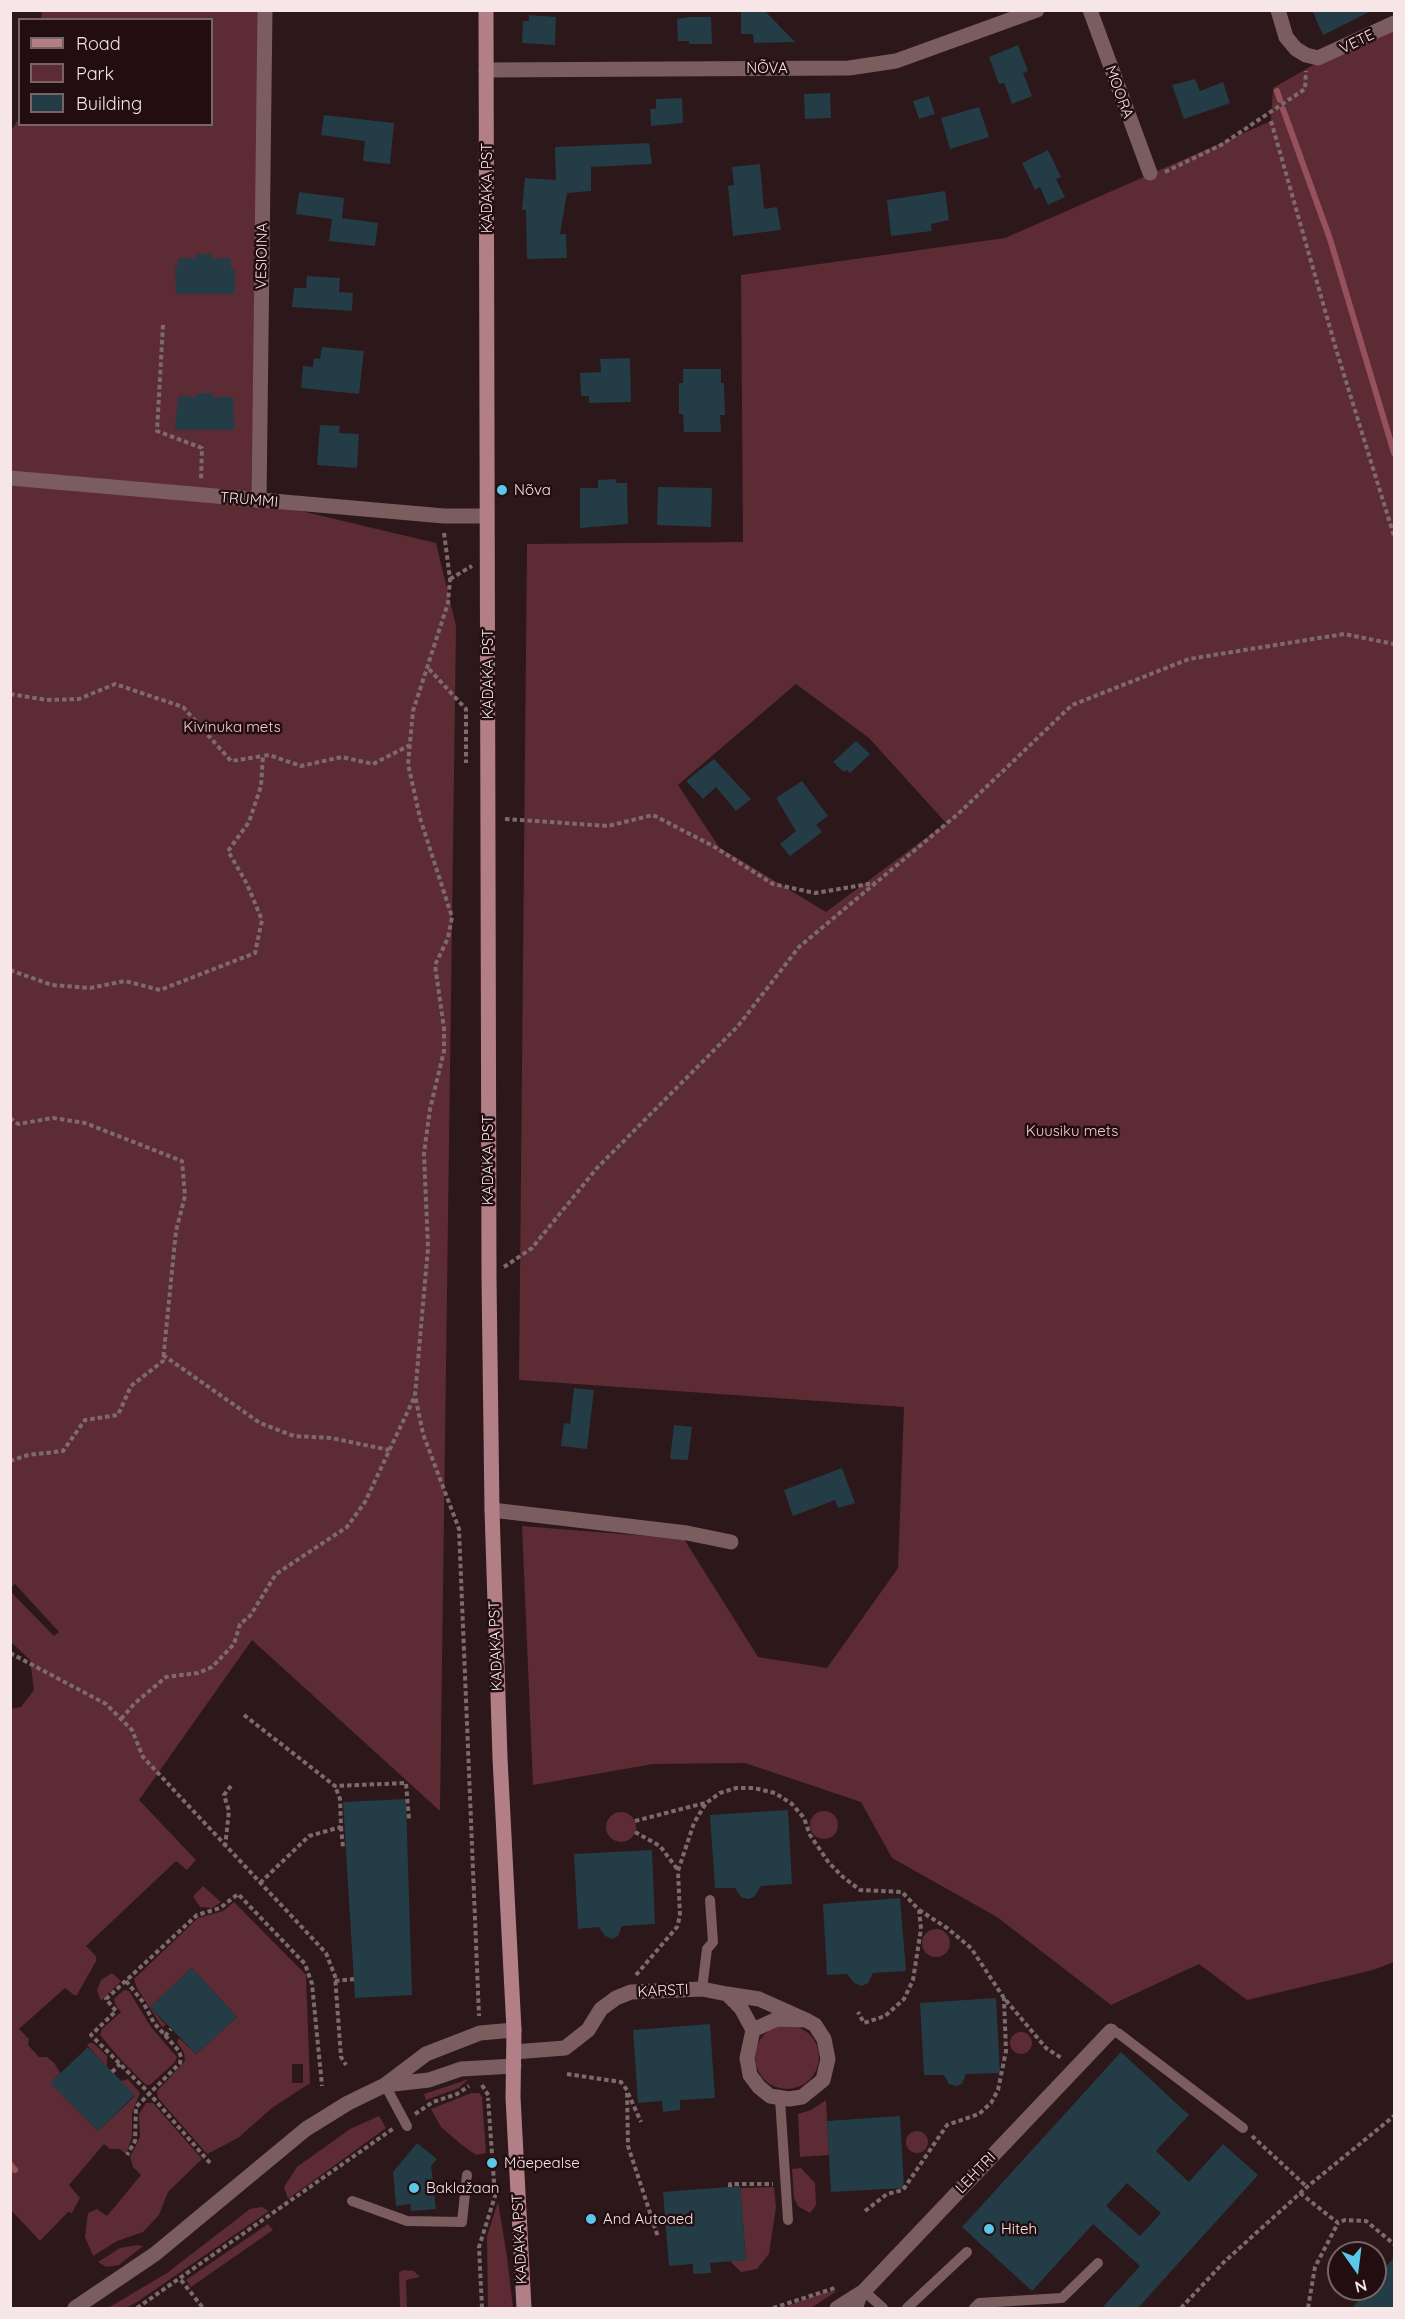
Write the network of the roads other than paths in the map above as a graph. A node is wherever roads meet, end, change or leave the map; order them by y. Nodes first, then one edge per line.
1 (265, 10) edge
2 (486, 10) edge
3 (1038, 10) edge
4 (1090, 10) edge
5 (1278, 10) edge
6 (1395, 23) edge
7 (486, 70) junction
8 (1150, 173) road end
9 (10, 478) edge
10 (260, 501) junction
11 (487, 516) junction
12 (492, 1510) junction
13 (731, 1542) dead end
14 (710, 1900) dead end
15 (702, 1989) junction
16 (727, 1994) junction
17 (806, 2020) junction
18 (514, 2030) junction
19 (753, 2031) junction
20 (1111, 2031) joint
21 (514, 2059) junction
22 (385, 2085) junction
23 (780, 2099) junction
24 (406, 2123) road end
25 (1244, 2128) road end
26 (467, 2175) dead end
27 (352, 2200) dead end
28 (788, 2220) dead end
29 (967, 2252) dead end
30 (1098, 2263) dead end
31 (864, 2290) junction
32 (75, 2308) edge
33 (524, 2308) edge
34 (837, 2308) edge
35 (858, 2308) edge
36 (883, 2308) edge
37 (908, 2308) edge
38 (974, 2308) edge

1 - 10 street, VESIOINA
2 - 7 main road, KADAKA PST
3 - 7 street, NÕVA
4 - 8 street, MOORA
5 - 6 street, VETE
7 - 11 main road, KADAKA PST
9 - 10 street, TRUMMI
10 - 11 street, TRUMMI
11 - 12 main road, KADAKA PST
12 - 13 street
12 - 18 main road, KADAKA PST
14 - 15 lane
15 - 16 street, KARSTI
15 - 21 street, KARSTI
16 - 17 street, KARSTI
16 - 19 street
17 - 19 street
17 - 23 street, KARSTI
18 - 21 main road, KADAKA PST
18 - 22 street
19 - 23 street
20 - 25 lane
20 - 31 street, LEHTRI
21 - 22 street, KARSTI
21 - 33 main road, KADAKA PST
22 - 24 lane
22 - 32 street
23 - 28 lane
26 - 27 lane
29 - 37 lane
30 - 38 lane
31 - 34 street, LEHTRI
31 - 35 lane
31 - 36 lane

